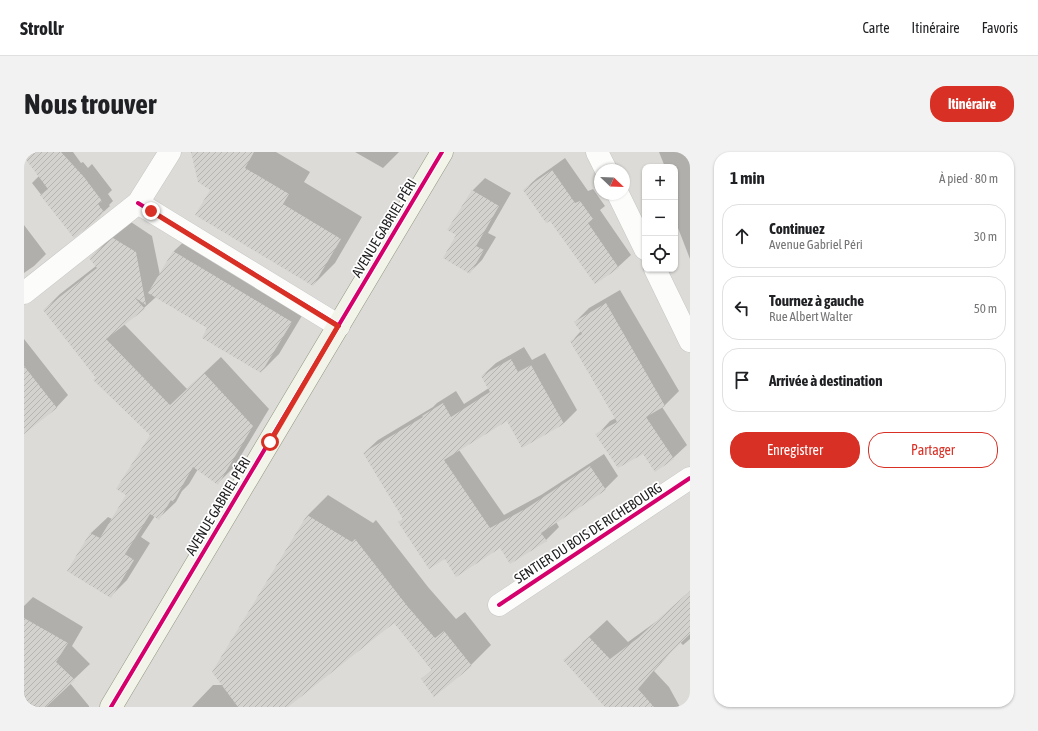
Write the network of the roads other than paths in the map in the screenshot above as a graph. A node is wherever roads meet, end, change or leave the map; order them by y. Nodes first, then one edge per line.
1 (170, 152) edge
2 (442, 152) edge
3 (597, 152) edge
4 (603, 164) edge
5 (621, 200) edge
6 (138, 203) junction
7 (642, 244) edge
8 (656, 272) edge
9 (24, 293) edge
10 (338, 326) junction
11 (690, 340) edge
12 (690, 478) edge
13 (499, 605) dead end
14 (111, 707) edge

1 - 6 street
2 - 10 street, AVENUE GABRIEL PÉRI
3 - 4 street
5 - 7 street
6 - 9 street
6 - 10 street
8 - 11 street
10 - 14 street, AVENUE GABRIEL PÉRI
12 - 13 street, SENTIER DU BOIS DE RICHEBOURG

